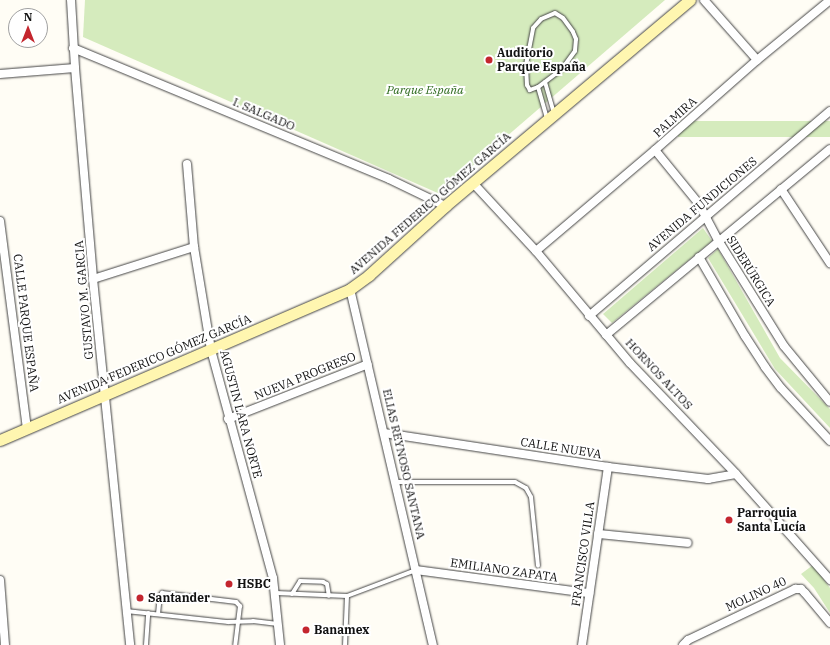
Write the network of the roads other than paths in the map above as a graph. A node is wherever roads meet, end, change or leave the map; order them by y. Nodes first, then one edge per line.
1 (71, 0) edge
2 (690, 0) edge
3 (704, 0) edge
4 (830, 0) edge
5 (74, 48) junction
6 (757, 60) junction
7 (74, 68) junction
8 (0, 74) edge
9 (545, 82) junction
10 (538, 88) junction
11 (830, 111) edge
12 (551, 116) junction
13 (830, 149) edge
14 (655, 150) junction
15 (187, 164) dead end
16 (473, 183) junction
17 (781, 189) junction
18 (445, 206) junction
19 (706, 216) junction
20 (0, 221) edge
21 (718, 240) junction
22 (194, 247) junction
23 (536, 251) junction
24 (699, 257) junction
25 (830, 263) edge
26 (94, 279) junction
27 (350, 289) junction
28 (589, 316) junction
29 (606, 335) junction
30 (211, 350) junction
31 (368, 364) junction
32 (105, 394) junction
33 (830, 402) edge
34 (228, 419) junction
35 (27, 428) junction
36 (384, 433) junction
37 (0, 440) edge
38 (830, 441) edge
39 (608, 467) junction
40 (736, 474) junction
41 (395, 482) junction
42 (598, 534) junction
43 (688, 543) dead end
44 (538, 566) dead end
45 (416, 570) junction
46 (0, 580) edge
47 (830, 580) edge
48 (276, 593) junction
49 (292, 594) junction
50 (589, 594) junction
51 (329, 596) junction
52 (347, 596) junction
53 (126, 611) junction
54 (148, 613) junction
55 (158, 614) junction
56 (238, 622) junction
57 (830, 623) edge
58 (278, 624) junction
59 (5, 645) edge
60 (130, 645) edge
61 (146, 645) edge
62 (235, 645) edge
63 (280, 645) edge
64 (345, 645) edge
65 (433, 645) edge
66 (582, 645) edge
67 (683, 645) edge

1 - 5 street, GUSTAVO M. GARCIA
2 - 12 street, AVENIDA FEDERICO GÓMEZ GARCÍA
3 - 6 street
4 - 6 street, PALMIRA
5 - 7 street, GUSTAVO M. GARCIA
5 - 18 street, I. SALGADO
6 - 14 street, PALMIRA
7 - 8 street
7 - 26 street, GUSTAVO M. GARCIA
9 - 10 lane
9 - 10 lane
9 - 12 lane
10 - 12 lane
11 - 19 street, AVENIDA FUNDICIONES
12 - 16 street, AVENIDA FEDERICO GÓMEZ GARCÍA
13 - 17 street
14 - 19 street, SIDERÚRGICA
14 - 23 street, PALMIRA
15 - 22 street, AGUSTIN LARA NORTE
16 - 18 street, AVENIDA FEDERICO GÓMEZ GARCÍA
16 - 23 street, HORNOS ALTOS
17 - 21 street
17 - 25 street
18 - 27 street, AVENIDA FEDERICO GÓMEZ GARCÍA
19 - 21 street, SIDERÚRGICA
19 - 28 street, AVENIDA FUNDICIONES
20 - 35 street, CALLE PARQUE ESPAÑA
21 - 24 street
21 - 33 street, SIDERÚRGICA
22 - 26 street
22 - 30 street, AGUSTIN LARA NORTE
23 - 28 street, HORNOS ALTOS
24 - 29 street
24 - 38 street
26 - 32 street, GUSTAVO M. GARCIA
27 - 30 street, AVENIDA FEDERICO GÓMEZ GARCÍA
27 - 31 street, ELIAS REYNOSO SANTANA
28 - 29 street, HORNOS ALTOS
29 - 40 street, HORNOS ALTOS
30 - 32 street, AVENIDA FEDERICO GÓMEZ GARCÍA
30 - 34 street, AGUSTIN LARA NORTE
31 - 34 street, NUEVA PROGRESO
31 - 36 street, ELIAS REYNOSO SANTANA
32 - 35 street, AVENIDA FEDERICO GÓMEZ GARCÍA
32 - 53 street, GUSTAVO M. GARCIA
34 - 48 street, AGUSTIN LARA NORTE
35 - 37 street, AVENIDA FEDERICO GÓMEZ GARCÍA
36 - 39 street, CALLE NUEVA
36 - 41 street, ELIAS REYNOSO SANTANA
39 - 40 street, CALLE NUEVA
39 - 42 street, FRANCISCO VILLA
40 - 47 street, HORNOS ALTOS
41 - 44 lane
41 - 45 street, ELIAS REYNOSO SANTANA
42 - 43 street
42 - 50 street, FRANCISCO VILLA
45 - 50 street, EMILIANO ZAPATA
45 - 52 lane
45 - 65 street, ELIAS REYNOSO SANTANA
46 - 59 street
48 - 49 lane
48 - 58 street, AGUSTIN LARA NORTE
49 - 51 lane
49 - 51 lane
50 - 66 street, FRANCISCO VILLA
51 - 52 lane
52 - 64 lane
53 - 54 lane
53 - 60 street, GUSTAVO M. GARCIA
54 - 55 lane
54 - 61 lane
55 - 56 lane
55 - 56 lane
56 - 58 lane
56 - 62 lane
57 - 67 street, MOLINO 40
58 - 63 street, AGUSTIN LARA NORTE

